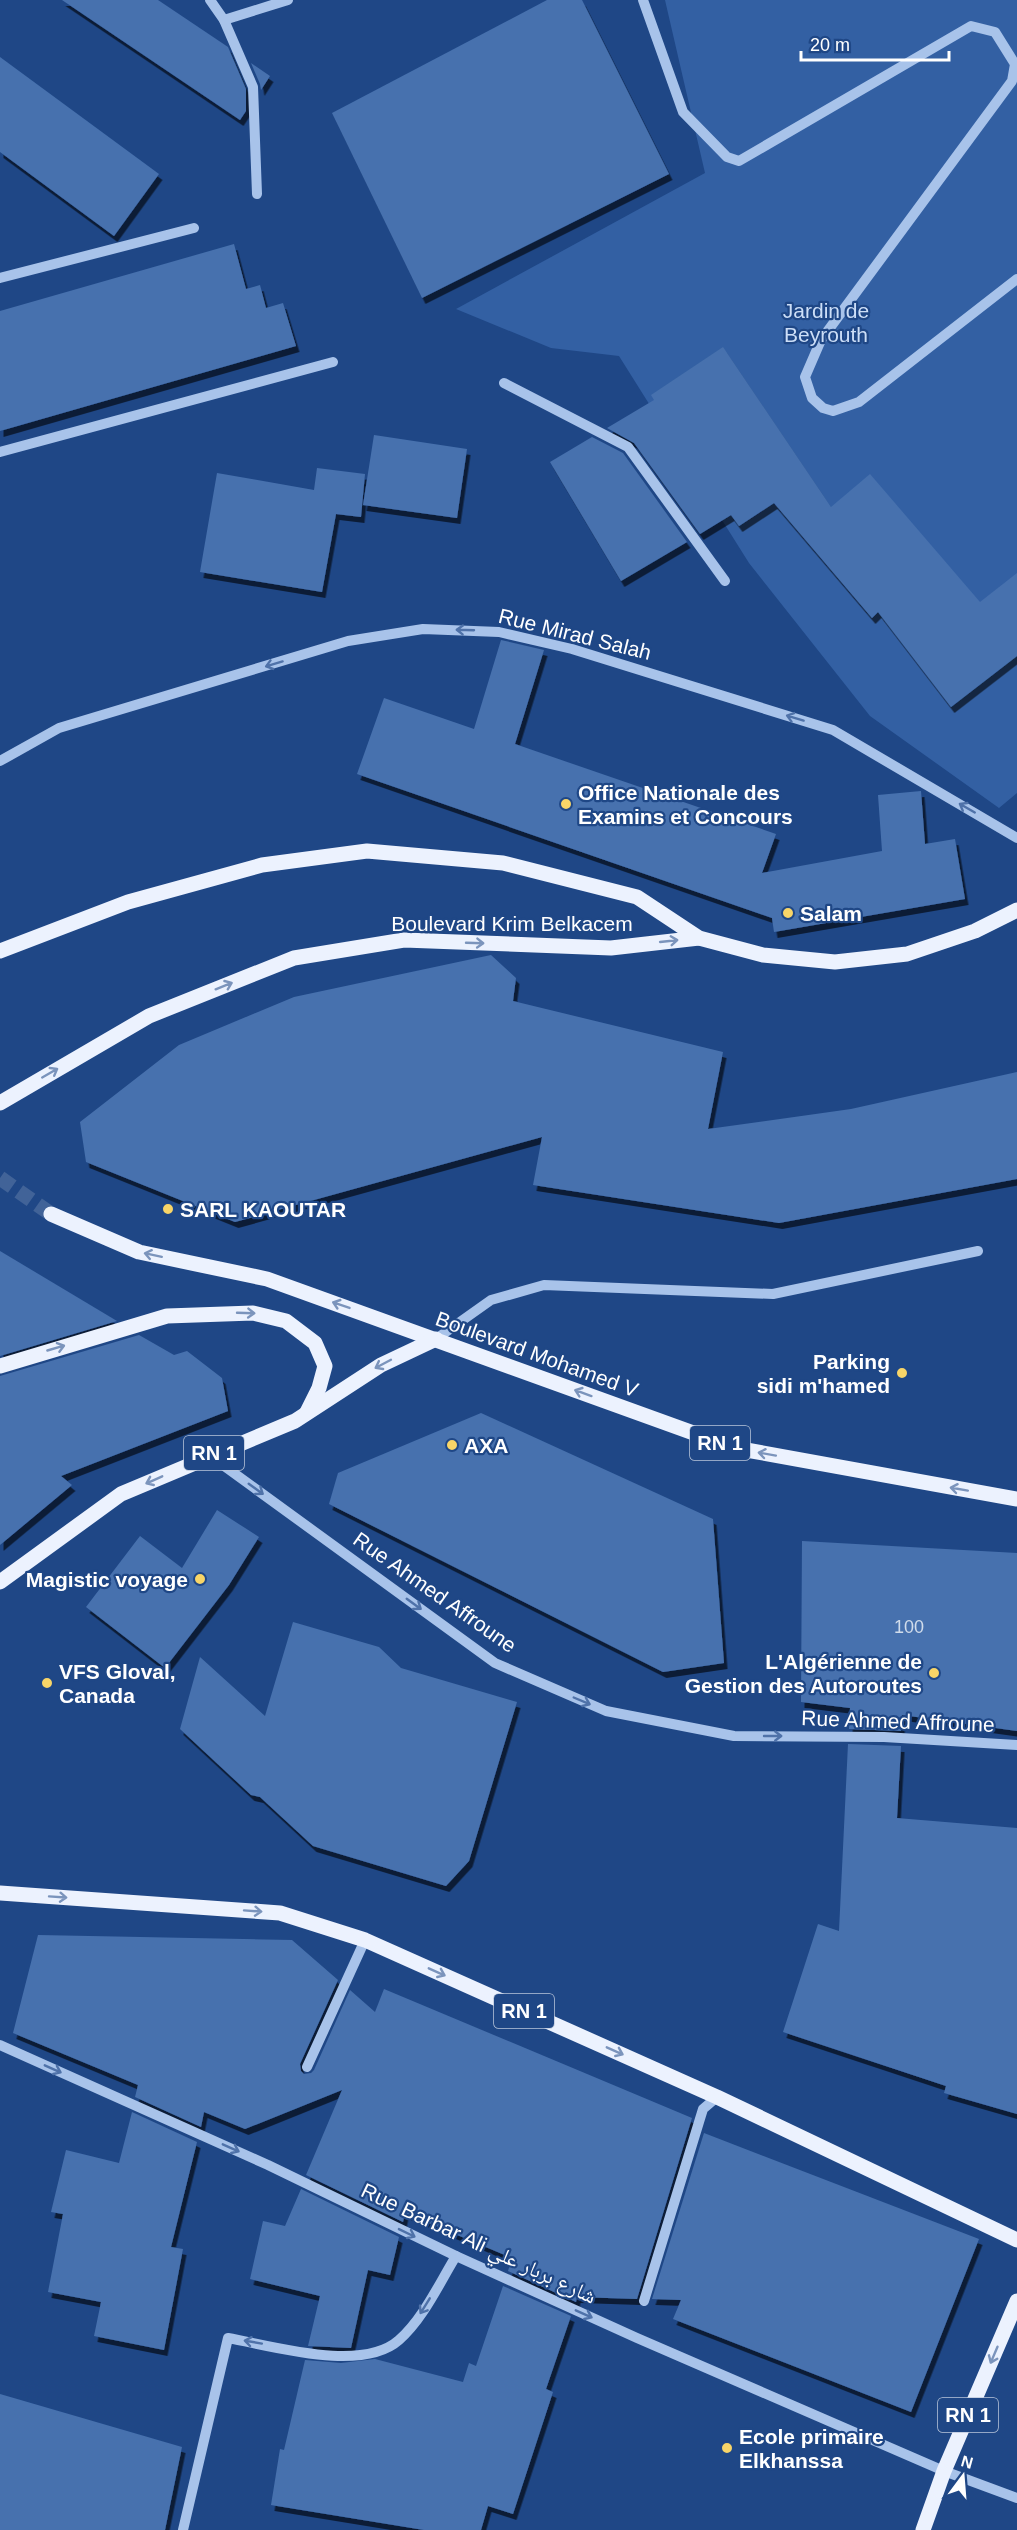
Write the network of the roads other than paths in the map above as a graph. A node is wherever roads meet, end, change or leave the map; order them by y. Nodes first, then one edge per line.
1 (210, 0) edge
2 (288, 0) edge
3 (644, 0) edge
4 (224, 20) junction
5 (257, 194) dead end
6 (194, 228) dead end
7 (0, 278) edge
8 (1017, 279) edge
9 (333, 362) dead end
10 (504, 383) dead end
11 (0, 452) edge
12 (725, 581) dead end
13 (0, 761) edge
14 (1017, 838) edge
15 (1017, 910) edge
16 (699, 938) junction
17 (0, 951) edge
18 (0, 1103) edge
19 (51, 1214) tunnel mouth
20 (978, 1251) dead end
21 (436, 1339) junction
22 (0, 1366) edge
23 (306, 1414) junction
24 (209, 1455) junction
25 (1017, 1499) edge
26 (0, 1582) edge
27 (1017, 1745) edge
28 (0, 1893) edge
29 (365, 1940) junction
30 (0, 2045) edge
31 (307, 2067) dead end
32 (717, 2097) junction
33 (1017, 2240) edge
34 (456, 2256) junction
35 (644, 2301) dead end
36 (1017, 2301) edge
37 (944, 2470) junction
38 (1017, 2498) edge
39 (183, 2530) edge
40 (923, 2530) edge

1 - 4 street
2 - 4 street
3 - 8 street
4 - 5 street
6 - 7 street
9 - 11 street
10 - 12 street
14 -> 13 street, Rue Mirad Salah
15 - 16 main road
16 - 17 main road
18 -> 16 main road, Boulevard Krim Belkacem
21 -> 19 main road, Boulevard Mohamed V / RN 1
20 - 21 street
21 -> 23 main road, RN 1
25 -> 21 main road, Boulevard Mohamed V / RN 1
22 -> 23 main road
23 - 24 main road, RN 1
24 -> 26 main road, RN 1
24 -> 27 street, Rue Ahmed Affroune
28 -> 29 main road, RN 1
29 - 31 street
29 -> 32 main road, RN 1
30 -> 34 street, Rue Barbar Ali شارع بربار علي
32 - 33 main road, RN 1
32 - 35 street
34 -> 37 street, Rue Barbar Ali شارع بربار علي
34 -> 39 street
36 -> 37 main road, RN 1
37 - 38 street, Rue Barbar Ali شارع بربار علي
37 - 40 main road, RN 1

